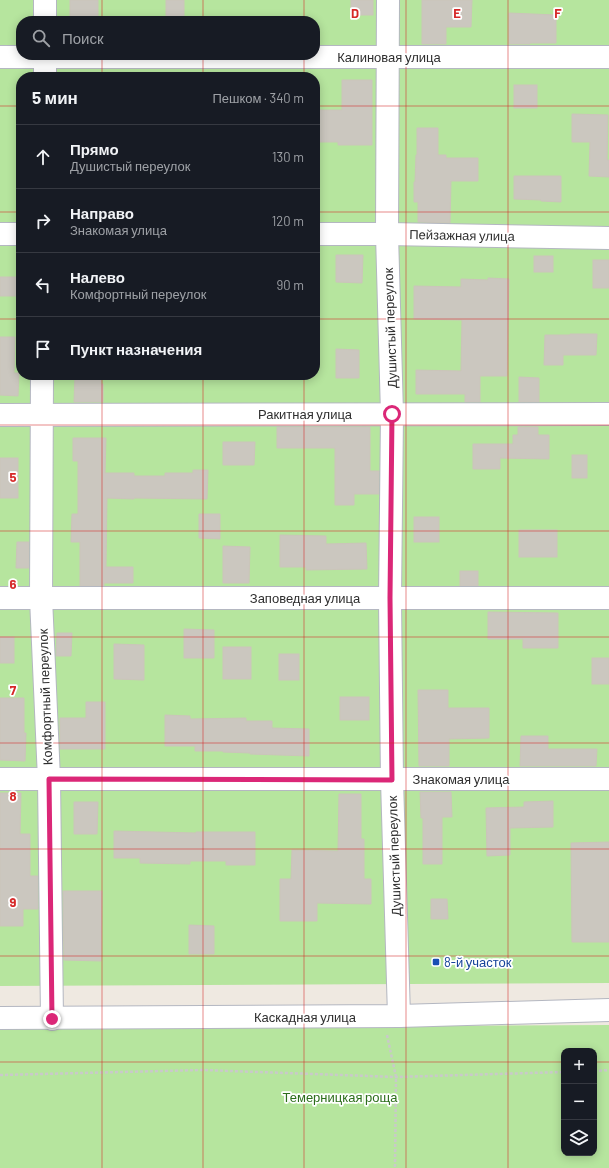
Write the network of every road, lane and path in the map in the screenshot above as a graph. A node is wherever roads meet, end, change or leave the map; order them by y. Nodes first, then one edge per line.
1 (45, 0) edge
2 (388, 0) edge
3 (45, 16) edge
4 (0, 57) edge
5 (389, 57) junction
6 (609, 57) edge
7 (320, 58) edge
8 (16, 59) edge
9 (22, 60) edge
10 (217, 60) edge
11 (45, 63) edge
12 (0, 234) edge
13 (16, 234) edge
14 (320, 234) edge
15 (387, 234) junction
16 (609, 238) edge
17 (42, 380) edge
18 (392, 414) junction
19 (609, 414) edge
20 (0, 415) edge
21 (42, 415) junction
22 (0, 598) edge
23 (41, 598) junction
24 (390, 598) junction
25 (609, 598) edge
26 (0, 779) edge
27 (49, 779) junction
28 (609, 779) edge
29 (392, 780) junction
30 (609, 1010) edge
31 (391, 1016) junction
32 (0, 1018) edge
33 (52, 1019) junction
34 (609, 1070) edge
35 (597, 1071) edge
36 (561, 1072) edge
37 (0, 1075) edge
38 (396, 1077) junction
39 (394, 1168) edge

1 - 3 street
2 - 5 street, Душистый переулок
4 - 8 street, Калиновая улица
5 - 6 street, Калиновая улица
5 - 7 street, Калиновая улица
5 - 15 street, Душистый переулок
9 - 11 street, Калиновая улица
10 - 11 street, Калиновая улица
12 - 13 street
14 - 15 street, Пейзажная улица
15 - 16 street, Пейзажная улица
15 - 18 street, Душистый переулок
17 - 21 street, Комфортный переулок
18 - 19 street, Ракитная улица
18 - 21 street, Ракитная улица
18 - 24 street, Душистый переулок
20 - 21 street, Ракитная улица
21 - 23 street, Комфортный переулок
22 - 23 street, Заповедная улица
23 - 24 street, Заповедная улица
23 - 27 street, Комфортный переулок
24 - 25 street, Заповедная улица
24 - 29 street, Душистый переулок
26 - 27 street, Знакомая улица
27 - 29 street, Знакомая улица
27 - 33 street, Комфортный переулок
28 - 29 street, Знакомая улица
29 - 31 street, Душистый переулок
30 - 31 street, Каскадная улица
31 - 33 street, Каскадная улица
31 - 38 path
32 - 33 street, Каскадная улица
34 - 35 path
36 - 38 path
37 - 38 path
38 - 39 path

